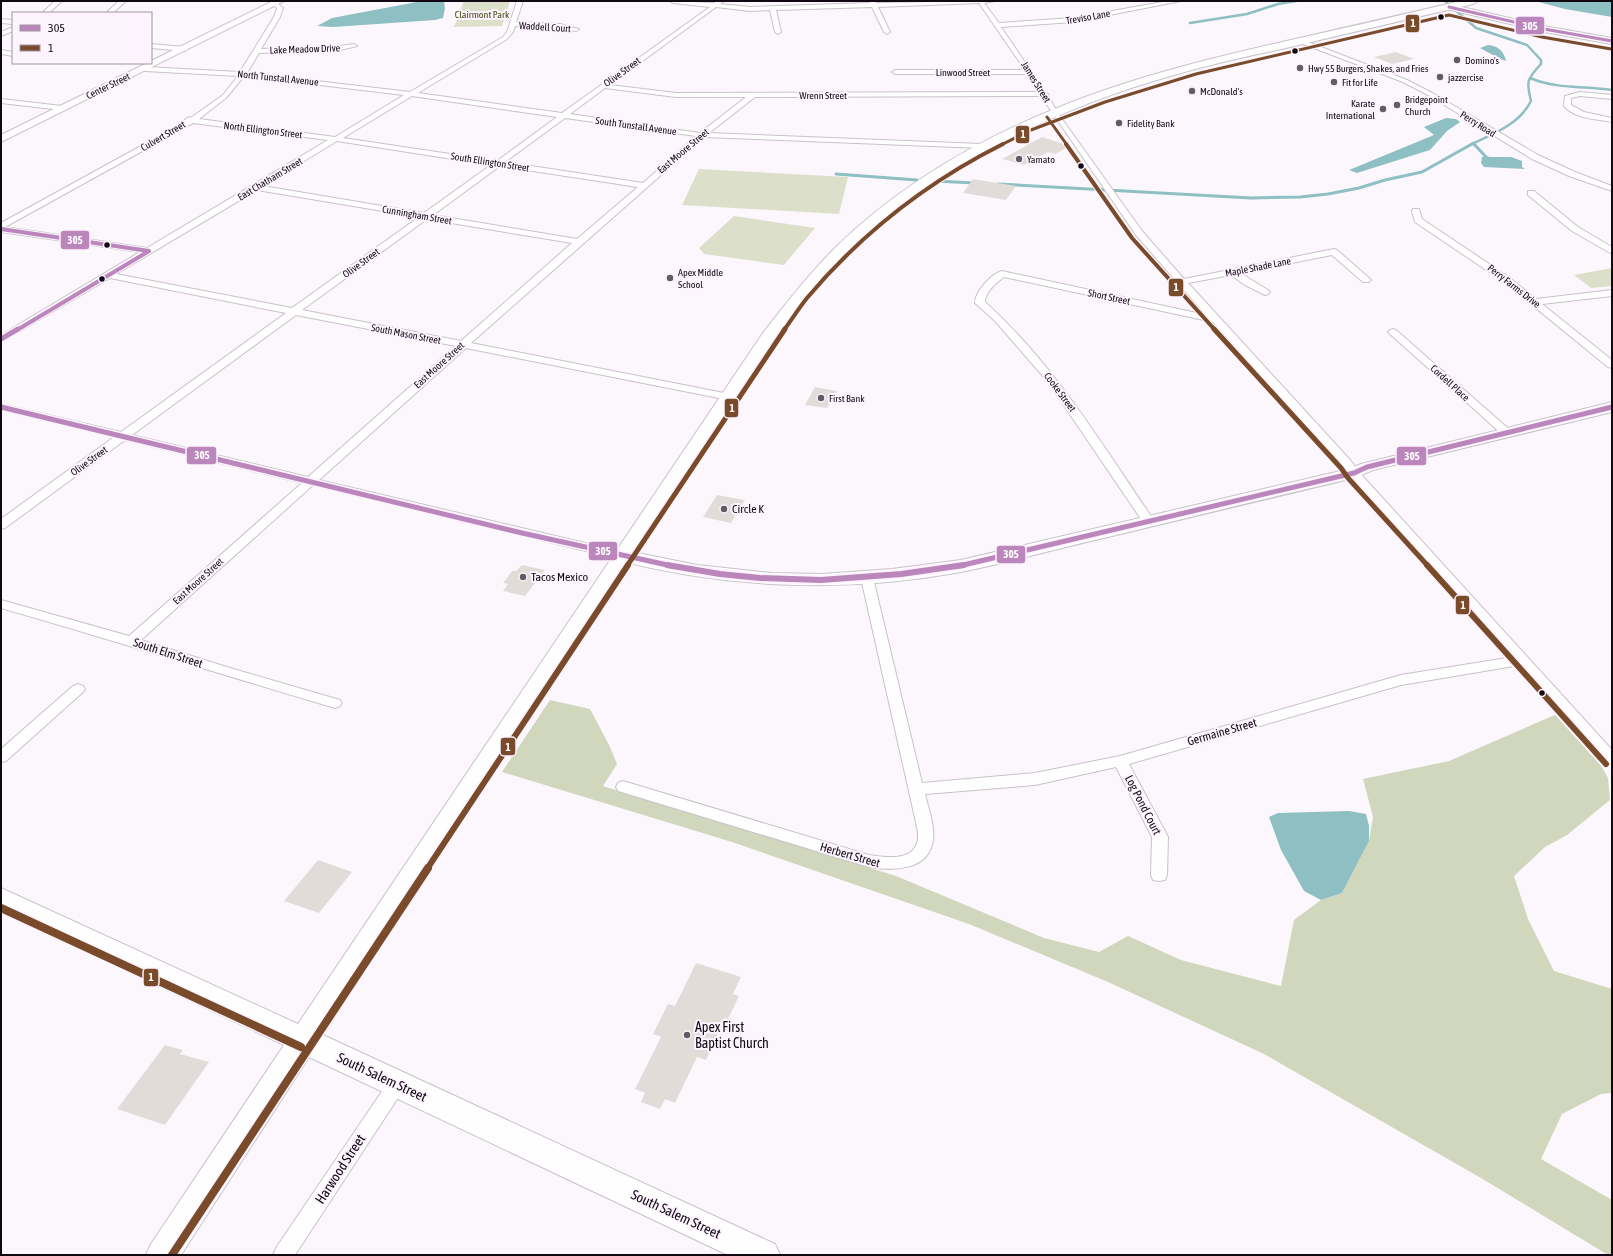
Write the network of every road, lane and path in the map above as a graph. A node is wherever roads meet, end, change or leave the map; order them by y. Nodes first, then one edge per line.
1 (59, 1) edge
2 (123, 1) edge
3 (520, 1) edge
4 (673, 1) edge
5 (980, 1) edge
6 (992, 1) edge
7 (1178, 1) edge
8 (1473, 1) edge
9 (278, 3) edge
10 (717, 3) edge
11 (873, 3) edge
12 (1453, 6) junction
13 (773, 8) junction
14 (46, 12) edge
15 (110, 12) edge
16 (1, 21) edge
17 (12, 22) edge
18 (513, 24) junction
19 (998, 25) junction
20 (12, 28) edge
21 (576, 29) dead end
22 (778, 32) dead end
23 (887, 32) dead end
24 (1, 34) edge
25 (1612, 37) edge
26 (1612, 41) edge
27 (1300, 42) junction
28 (152, 46) edge
29 (354, 46) dead end
30 (184, 49) junction
31 (256, 51) junction
32 (1, 52) edge
33 (12, 54) edge
34 (145, 69) junction
35 (895, 72) dead end
36 (1030, 72) junction
37 (242, 74) junction
38 (603, 86) junction
39 (411, 94) junction
40 (1045, 94) junction
41 (753, 95) junction
42 (1612, 97) edge
43 (1, 101) edge
44 (62, 108) junction
45 (1054, 112) junction
46 (563, 115) junction
47 (190, 120) junction
48 (1612, 120) edge
49 (702, 135) junction
50 (1, 139) edge
51 (336, 139) junction
52 (982, 146) junction
53 (498, 163) junction
54 (643, 185) junction
55 (256, 187) junction
56 (1612, 189) edge
57 (1531, 193) dead end
58 (1416, 210) dead end
59 (425, 216) junction
60 (1, 227) edge
61 (1612, 239) edge
62 (579, 242) junction
63 (1596, 242) junction
64 (149, 251) junction
65 (1612, 251) edge
66 (1232, 272) junction
67 (1002, 274) joint
68 (108, 275) junction
69 (1366, 280) dead end
70 (1181, 282) junction
71 (1266, 292) dead end
72 (1612, 293) edge
73 (1534, 302) junction
74 (293, 312) junction
75 (1215, 320) junction
76 (1393, 332) dead end
77 (1, 339) edge
78 (462, 345) junction
79 (1612, 365) edge
80 (729, 397) junction
81 (1, 407) edge
82 (1612, 407) edge
83 (1507, 433) junction
84 (124, 436) junction
85 (1354, 473) junction
86 (310, 482) junction
87 (1149, 522) junction
88 (1, 525) edge
89 (623, 556) junction
90 (867, 578) junction
91 (1, 604) edge
92 (131, 641) junction
93 (1524, 660) junction
94 (78, 689) dead end
95 (334, 704) dead end
96 (1, 758) edge
97 (1612, 758) edge
98 (1120, 761) junction
99 (623, 787) dead end
100 (917, 789) junction
101 (1159, 875) dead end
102 (1, 899) edge
103 (304, 1040) junction
104 (397, 1084) junction
105 (162, 1255) edge
106 (283, 1255) edge
107 (764, 1255) edge

1 - 14 street
2 - 15 street
3 - 18 street, East Chatham Street
4 - 10 street
5 - 6 street
5 - 11 street
5 - 19 street, James Street
7 - 19 street, Treviso Lane
8 - 12 main road
9 - 30 main road, Center Street
9 - 31 street, Culvert Street
10 - 13 street
10 - 38 street, Olive Street
11 - 13 street
11 - 23 street
12 - 25 main road
12 - 26 main road
12 - 27 main road
13 - 22 street
16 - 17 street
18 - 21 street, Waddell Court
18 - 39 street, East Chatham Street
19 - 36 street, James Street
20 - 24 street
27 - 45 main road
27 - 56 street, Perry Road
28 - 30 street
29 - 31 street, Lake Meadow Drive
30 - 34 main road, Center Street
31 - 37 street, Culvert Street
32 - 33 street
34 - 37 street, North Tunstall Avenue
34 - 44 main road, Center Street
35 - 36 street, Linwood Street
36 - 40 street, James Street
37 - 39 street, North Tunstall Avenue
37 - 47 street, Culvert Street
38 - 41 street, Wrenn Street
38 - 46 street, Olive Street
39 - 46 street, South Tunstall Avenue
39 - 51 street, East Chatham Street
40 - 41 street, Wrenn Street
40 - 45 street, James Street
41 - 49 street, East Moore Street
42 - 48 street
43 - 44 street
44 - 50 main road, Center Street
45 - 52 main road
45 - 70 street, James Street
46 - 49 street, South Tunstall Avenue
46 - 53 street, Olive Street
47 - 51 street, North Ellington Street
47 - 60 street, Culvert Street
49 - 52 street, South Tunstall Avenue
49 - 54 street, East Moore Street
51 - 53 street, South Ellington Street
51 - 55 street, East Chatham Street
52 - 80 main road
53 - 54 street, South Ellington Street
53 - 59 street, Olive Street
54 - 62 street, East Moore Street
55 - 59 street, Cunningham Street
55 - 64 street, East Chatham Street
57 - 63 street
58 - 73 street, Perry Farms Drive
59 - 62 street, Cunningham Street
59 - 74 street, Olive Street
60 - 64 street
61 - 63 street
62 - 78 street, East Moore Street
63 - 65 street
64 - 68 street, East Chatham Street
66 - 69 street, Maple Shade Lane
66 - 70 street, Maple Shade Lane
66 - 71 street
67 - 75 street, Short Street
67 - 87 street, Cooke Street
68 - 74 street, South Mason Street
68 - 77 street, East Chatham Street
70 - 75 street, James Street
72 - 73 street
73 - 79 street, Perry Farms Drive
74 - 78 street, South Mason Street
74 - 84 street, Olive Street
75 - 85 street, James Street
76 - 83 street, Cordell Place
78 - 80 street, South Mason Street
78 - 86 street, East Moore Street
80 - 89 main road
81 - 84 street
82 - 83 main road
83 - 85 main road
84 - 86 street
84 - 88 street, Olive Street
85 - 87 main road
85 - 93 street, James Street
86 - 89 street
86 - 92 street, East Moore Street
87 - 90 main road
89 - 90 main road
89 - 103 main road
90 - 100 street, Herbert Street
91 - 92 street, South Elm Street
92 - 95 street, South Elm Street
93 - 97 street, James Street
93 - 98 street, Germaine Street
94 - 96 street
98 - 100 street, Germaine Street
98 - 101 street, Log Pond Court
99 - 100 street, Herbert Street
102 - 103 main road, South Salem Street
103 - 104 main road, South Salem Street
103 - 105 main road
104 - 106 street, Harwood Street
104 - 107 main road, South Salem Street

